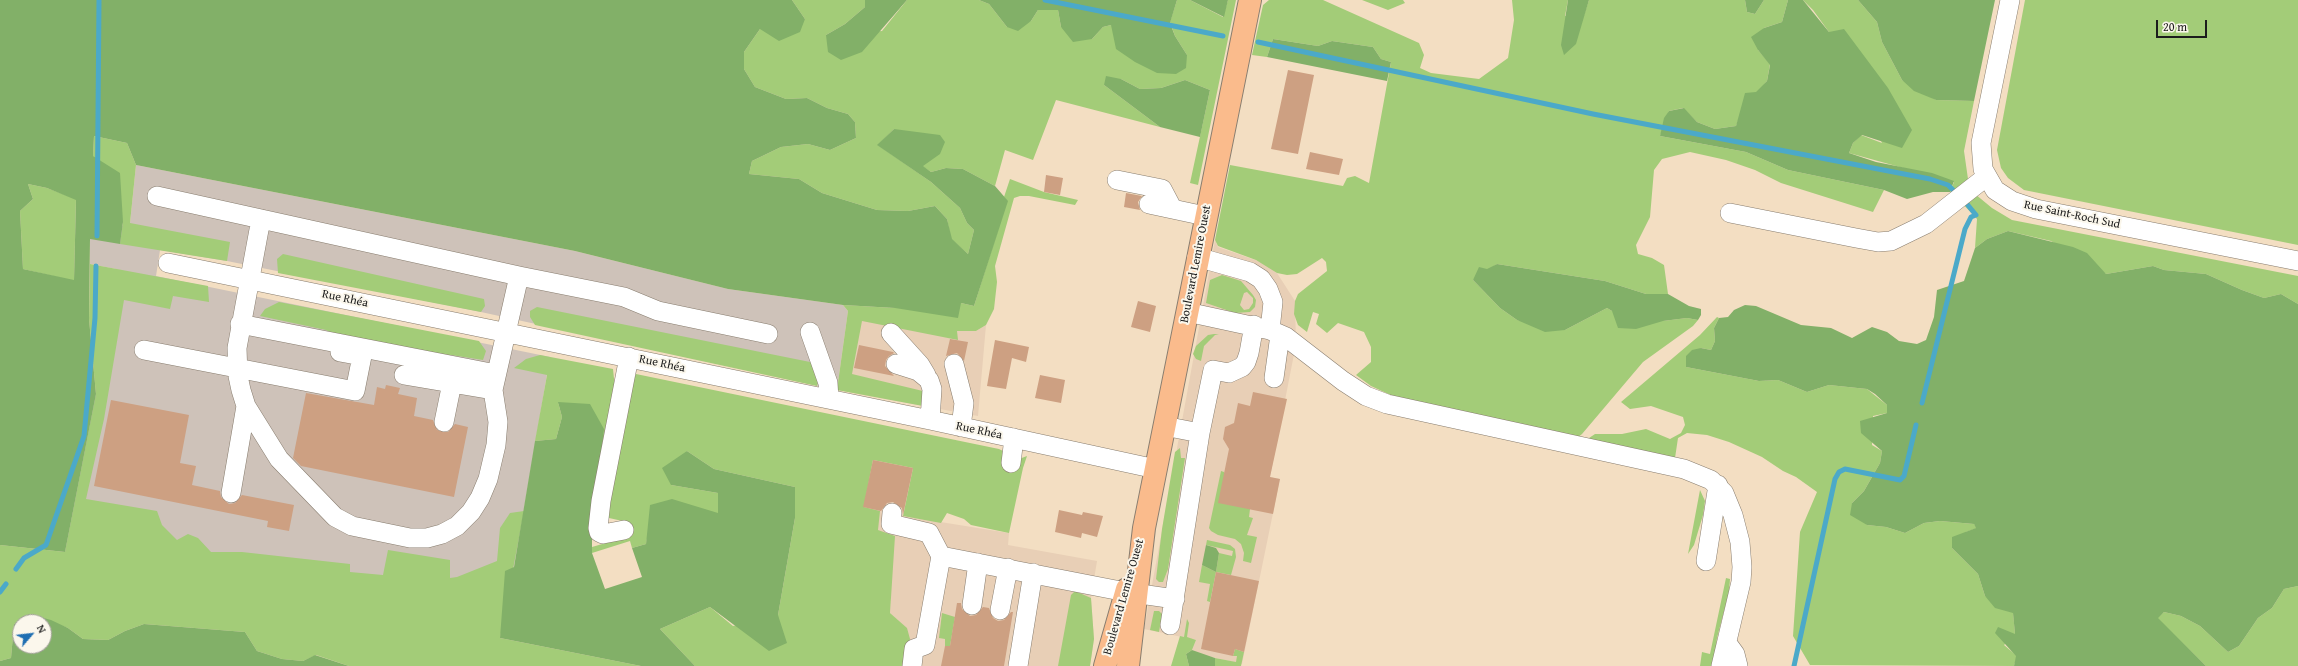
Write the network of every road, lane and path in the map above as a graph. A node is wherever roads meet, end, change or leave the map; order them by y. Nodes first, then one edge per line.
1 (1250, 0) edge
2 (2010, 0) edge
3 (1986, 177) junction
4 (1117, 180) dead end
5 (157, 196) dead end
6 (1150, 204) dead end
7 (1172, 208) junction
8 (1730, 213) dead end
9 (1206, 216) junction
10 (261, 219) junction
11 (1197, 257) junction
12 (2298, 261) edge
13 (168, 263) dead end
14 (519, 276) junction
15 (249, 280) junction
16 (1186, 312) junction
17 (240, 324) junction
18 (1268, 330) junction
19 (810, 332) dead end
20 (506, 333) junction
21 (891, 333) dead end
22 (768, 334) dead end
23 (341, 344) junction
24 (144, 350) dead end
25 (629, 358) junction
26 (896, 364) dead end
27 (954, 364) dead end
28 (237, 366) junction
29 (404, 375) dead end
30 (1274, 378) dead end
31 (929, 380) junction
32 (495, 382) junction
33 (452, 383) junction
34 (829, 399) junction
35 (246, 406) junction
36 (930, 420) junction
37 (444, 422) dead end
38 (1164, 426) junction
39 (961, 427) junction
40 (1200, 433) junction
41 (1014, 438) junction
42 (1011, 463) dead end
43 (1156, 469) junction
44 (1718, 485) junction
45 (230, 493) dead end
46 (892, 513) dead end
47 (624, 530) dead end
48 (941, 556) junction
49 (1706, 561) dead end
50 (978, 563) junction
51 (1008, 568) junction
52 (1033, 573) junction
53 (1131, 593) junction
54 (1175, 599) junction
55 (972, 605) dead end
56 (1000, 610) dead end
57 (1170, 625) dead end
58 (1727, 642) junction
59 (1105, 663) edge
60 (912, 666) edge
61 (1018, 666) edge
62 (1128, 666) edge
63 (1721, 666) edge
64 (1738, 666) edge

1 - 9 main road, Boulevard Lemire Ouest
2 - 3 street, Rue Saint-Roch Sud
3 - 8 street
3 - 12 street, Rue Saint-Roch Sud
4 - 7 street
5 - 10 street
6 - 7 street
7 - 9 street
9 - 11 main road, Boulevard Lemire Ouest
10 - 14 street
10 - 15 street
11 - 16 main road, Boulevard Lemire Ouest
11 - 18 street
13 - 15 street, Rue Rhéa
14 - 20 street
14 - 22 street
15 - 17 street
15 - 20 street, Rue Rhéa
16 - 18 street
16 - 38 main road, Boulevard Lemire Ouest
17 - 23 street
17 - 28 street
18 - 30 street
18 - 40 street
18 - 44 street
19 - 34 street
20 - 25 street, Rue Rhéa
20 - 32 street
21 - 31 street
23 - 28 street
23 - 32 street
24 - 28 street
25 - 34 street, Rue Rhéa
25 - 47 street
26 - 31 street
27 - 39 street
28 - 35 street
29 - 33 street
31 - 36 street
32 - 33 street
32 - 35 street
33 - 37 street
34 - 36 street, Rue Rhéa
35 - 45 street
36 - 39 street, Rue Rhéa
38 - 40 street
38 - 43 main road, Boulevard Lemire Ouest
39 - 41 street, Rue Rhéa
40 - 54 street
41 - 42 street
41 - 43 street, Rue Rhéa
43 - 53 main road, Boulevard Lemire Ouest
44 - 49 street
44 - 58 street
46 - 48 street
48 - 50 street
48 - 60 street
50 - 51 street
50 - 55 street
51 - 52 street
51 - 56 street
52 - 53 street
52 - 61 street
53 - 54 street
53 - 59 main road, Boulevard Lemire Ouest
53 - 62 main road, Boulevard Lemire Ouest
54 - 57 street
58 - 63 street
58 - 64 street

